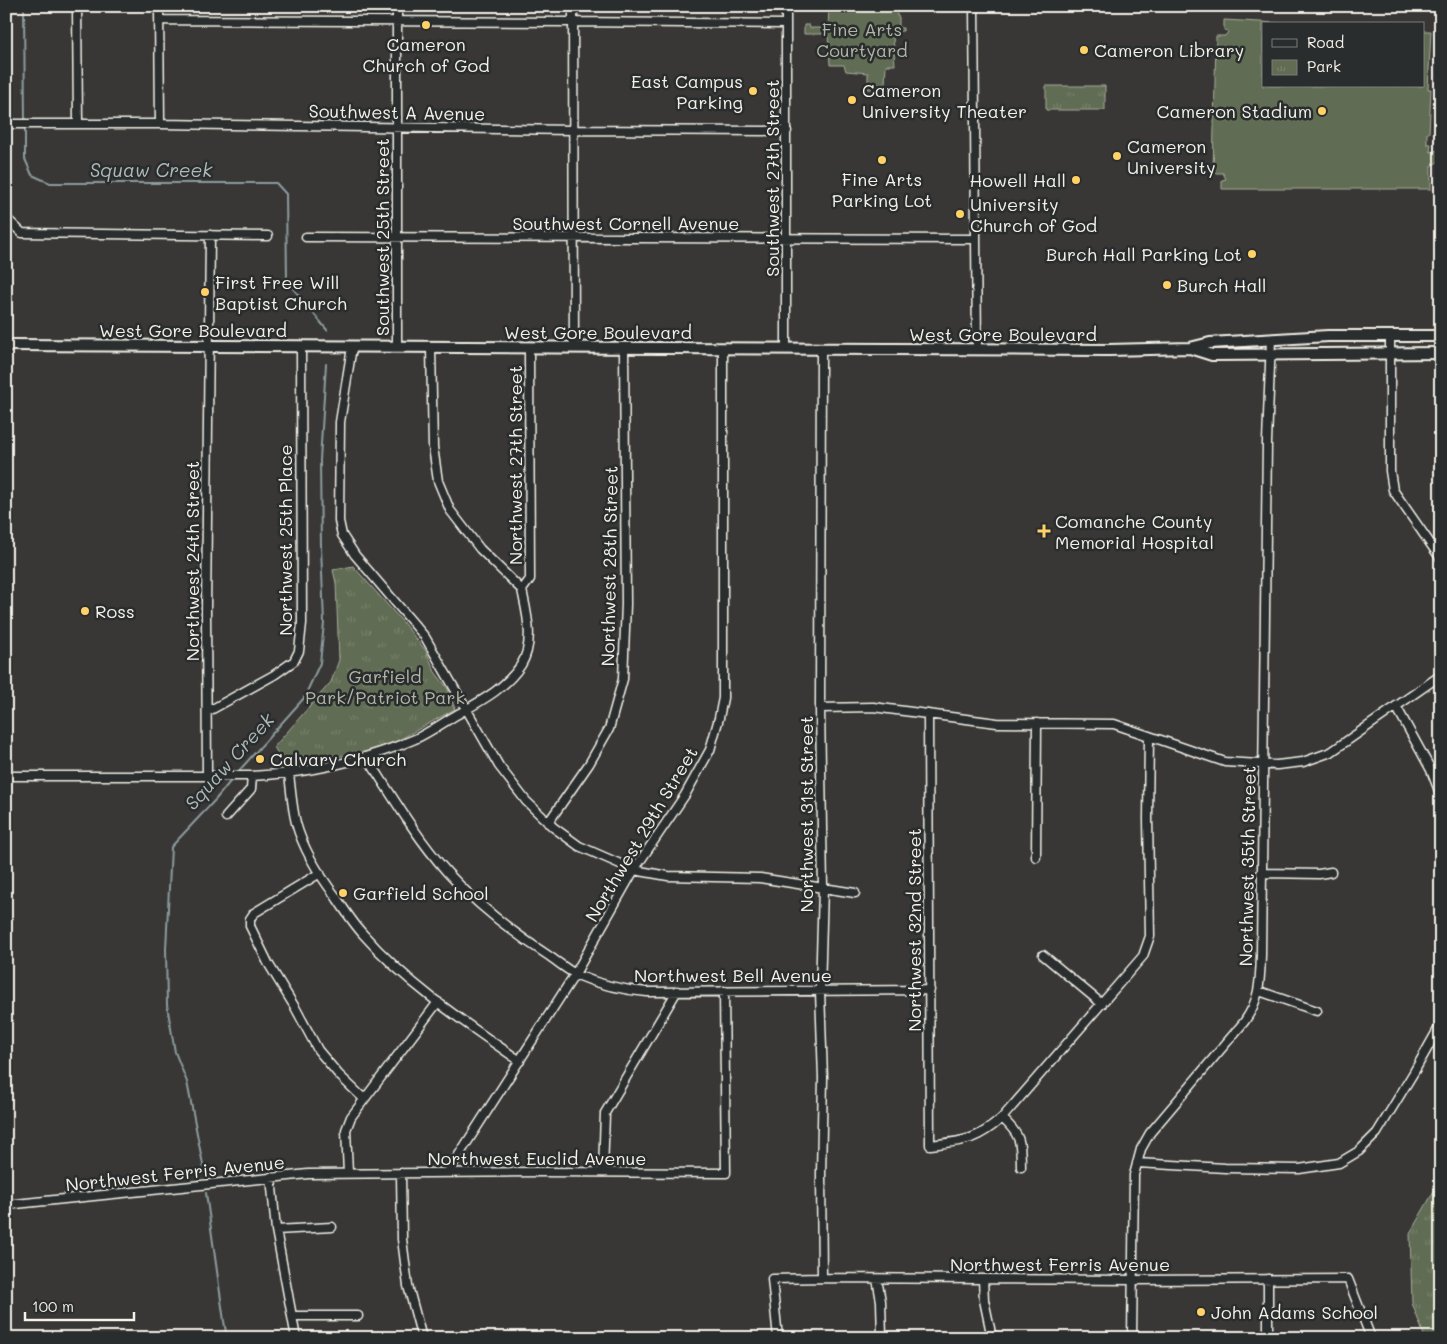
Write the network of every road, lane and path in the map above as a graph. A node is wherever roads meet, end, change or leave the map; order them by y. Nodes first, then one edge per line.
1 (77, 6) edge
2 (160, 6) edge
3 (397, 6) edge
4 (573, 6) edge
5 (786, 6) edge
6 (974, 6) edge
7 (160, 20) junction
8 (397, 22) junction
9 (573, 22) junction
10 (786, 24) junction
11 (9, 124) edge
12 (78, 124) junction
13 (160, 124) junction
14 (397, 127) junction
15 (573, 130) junction
16 (787, 131) junction
17 (7, 219) edge
18 (210, 235) junction
19 (268, 236) dead end
20 (306, 237) dead end
21 (397, 238) junction
22 (574, 238) junction
23 (786, 239) junction
24 (975, 240) junction
25 (1390, 336) junction
26 (1441, 336) edge
27 (1271, 340) junction
28 (6, 346) edge
29 (208, 346) junction
30 (301, 347) junction
31 (352, 347) junction
32 (397, 347) junction
33 (431, 348) junction
34 (529, 348) junction
35 (574, 348) junction
36 (1190, 348) junction
37 (624, 349) junction
38 (723, 349) junction
39 (786, 349) junction
40 (821, 350) junction
41 (977, 350) junction
42 (1271, 353) junction
43 (1441, 353) edge
44 (1390, 354) junction
45 (1441, 559) edge
46 (522, 590) junction
47 (1441, 675) edge
48 (1396, 706) junction
49 (820, 708) junction
50 (468, 709) junction
51 (206, 712) junction
52 (928, 714) junction
53 (1037, 723) junction
54 (1149, 736) junction
55 (367, 757) junction
56 (1263, 764) junction
57 (289, 774) junction
58 (206, 775) junction
59 (6, 776) edge
60 (249, 776) junction
61 (1441, 796) edge
62 (226, 817) dead end
63 (548, 823) junction
64 (1036, 857) dead end
65 (634, 870) junction
66 (1330, 872) dead end
67 (320, 873) junction
68 (1262, 873) junction
69 (822, 888) junction
70 (855, 893) dead end
71 (1043, 954) dead end
72 (575, 974) junction
73 (930, 990) junction
74 (677, 991) junction
75 (724, 991) junction
76 (820, 991) junction
77 (1259, 991) junction
78 (438, 1002) junction
79 (1102, 1004) junction
80 (1317, 1012) dead end
81 (1441, 1024) edge
82 (520, 1061) junction
83 (364, 1098) junction
84 (1002, 1118) junction
85 (1137, 1163) junction
86 (1021, 1167) dead end
87 (401, 1172) junction
88 (448, 1172) junction
89 (603, 1172) junction
90 (348, 1173) junction
91 (271, 1177) junction
92 (6, 1205) edge
93 (332, 1228) dead end
94 (276, 1230) junction
95 (822, 1278) junction
96 (877, 1279) junction
97 (983, 1279) junction
98 (1268, 1279) junction
99 (1134, 1280) junction
100 (292, 1316) junction
101 (358, 1316) dead end
102 (296, 1338) edge
103 (422, 1338) edge
104 (778, 1338) edge
105 (882, 1338) edge
106 (992, 1338) edge
107 (1132, 1338) edge
108 (1268, 1338) edge
109 (1371, 1338) edge

1 - 12 street
2 - 7 street
3 - 8 street, Southwest 25th Street
4 - 9 street
5 - 10 street, Southwest 27th Street
6 - 24 street
7 - 8 street
7 - 13 street
8 - 9 street
8 - 14 street, Southwest 25th Street
9 - 10 street
9 - 15 street
10 - 16 street, Southwest 27th Street
11 - 12 street, Southwest A Avenue
12 - 13 street, Southwest A Avenue
13 - 14 street, Southwest A Avenue
14 - 15 street, Southwest A Avenue
14 - 21 street, Southwest 25th Street
15 - 16 street, Southwest A Avenue
15 - 22 street
16 - 23 street, Southwest 27th Street
17 - 18 street
18 - 19 street
18 - 29 street, Northwest 24th Street
20 - 21 street, Southwest Cornell Avenue
21 - 22 street, Southwest Cornell Avenue
21 - 32 street, Southwest 25th Street
22 - 23 street, Southwest Cornell Avenue
22 - 35 street
23 - 24 street, Southwest Cornell Avenue
23 - 39 street, Southwest 27th Street
24 - 41 street
25 - 26 main road, West Gore Boulevard
25 - 27 main road, West Gore Boulevard
25 - 44 street
27 - 36 main road, West Gore Boulevard
27 - 42 street, Northwest 35th Street
28 - 29 main road, West Gore Boulevard
29 - 30 main road, West Gore Boulevard
29 - 51 street, Northwest 24th Street
30 - 31 main road, West Gore Boulevard
30 - 51 street, Northwest 25th Place
31 - 32 main road, West Gore Boulevard
31 - 50 street
32 - 33 main road, West Gore Boulevard
33 - 34 main road, West Gore Boulevard
33 - 46 street
34 - 35 main road, West Gore Boulevard
34 - 46 street, Northwest 27th Street
35 - 37 main road, West Gore Boulevard
36 - 41 main road, West Gore Boulevard
36 - 42 main road, West Gore Boulevard
37 - 38 main road, West Gore Boulevard
37 - 63 street, Northwest 28th Street
38 - 39 main road, West Gore Boulevard
38 - 65 street, Northwest 29th Street
39 - 40 main road, West Gore Boulevard
40 - 41 main road, West Gore Boulevard
40 - 49 street, Northwest 31st Street
42 - 44 main road, West Gore Boulevard
42 - 56 street, Northwest 35th Street
43 - 44 main road, West Gore Boulevard
44 - 45 street
46 - 50 street, Northwest 27th Street
47 - 48 street
48 - 56 street
48 - 61 street
49 - 52 street
49 - 69 street, Northwest 31st Street
50 - 55 street, Northwest 27th Street
50 - 63 street
51 - 58 street, Northwest 24th Street
52 - 53 street
52 - 73 street, Northwest 32nd Street
53 - 54 street
53 - 64 street
54 - 56 street
54 - 79 street
55 - 57 street
55 - 72 street, Northwest Bell Avenue
56 - 68 street, Northwest 35th Street
57 - 60 street
57 - 67 street
58 - 59 street
58 - 60 street
60 - 62 street
63 - 65 street
65 - 69 street
65 - 72 street, Northwest 29th Street
66 - 68 street
67 - 78 street
67 - 83 street
68 - 77 street, Northwest 35th Street
69 - 70 street
69 - 76 street, Northwest 31st Street
71 - 79 street
72 - 74 street, Northwest Bell Avenue
72 - 82 street, Northwest 29th Street
73 - 76 street, Northwest Bell Avenue
73 - 84 street, Northwest 32nd Street
74 - 75 street, Northwest Bell Avenue
74 - 89 street
75 - 76 street, Northwest Bell Avenue
75 - 89 street, Northwest Euclid Avenue
76 - 95 street, Northwest 31st Street
77 - 80 street
77 - 85 street, Northwest 35th Street
78 - 82 street
78 - 83 street
79 - 84 street
81 - 85 street
82 - 88 street, Northwest 29th Street
83 - 90 street
84 - 86 street
85 - 99 street, Northwest 35th Street
87 - 88 street, Northwest Euclid Avenue
87 - 90 street, Northwest Euclid Avenue
87 - 103 street
88 - 89 street, Northwest Euclid Avenue
90 - 91 street, Northwest Ferris Avenue
91 - 92 street, Northwest Ferris Avenue
91 - 94 street
93 - 94 street
94 - 100 street
95 - 96 street, Northwest Ferris Avenue
95 - 104 street, Northwest Ferris Avenue
96 - 97 street, Northwest Ferris Avenue
96 - 105 street
97 - 99 street, Northwest Ferris Avenue
97 - 106 street
98 - 99 street, Northwest Ferris Avenue
98 - 108 street
98 - 109 street, Northwest Ferris Avenue
99 - 107 street, Northwest 35th Street
100 - 101 street
100 - 102 street

